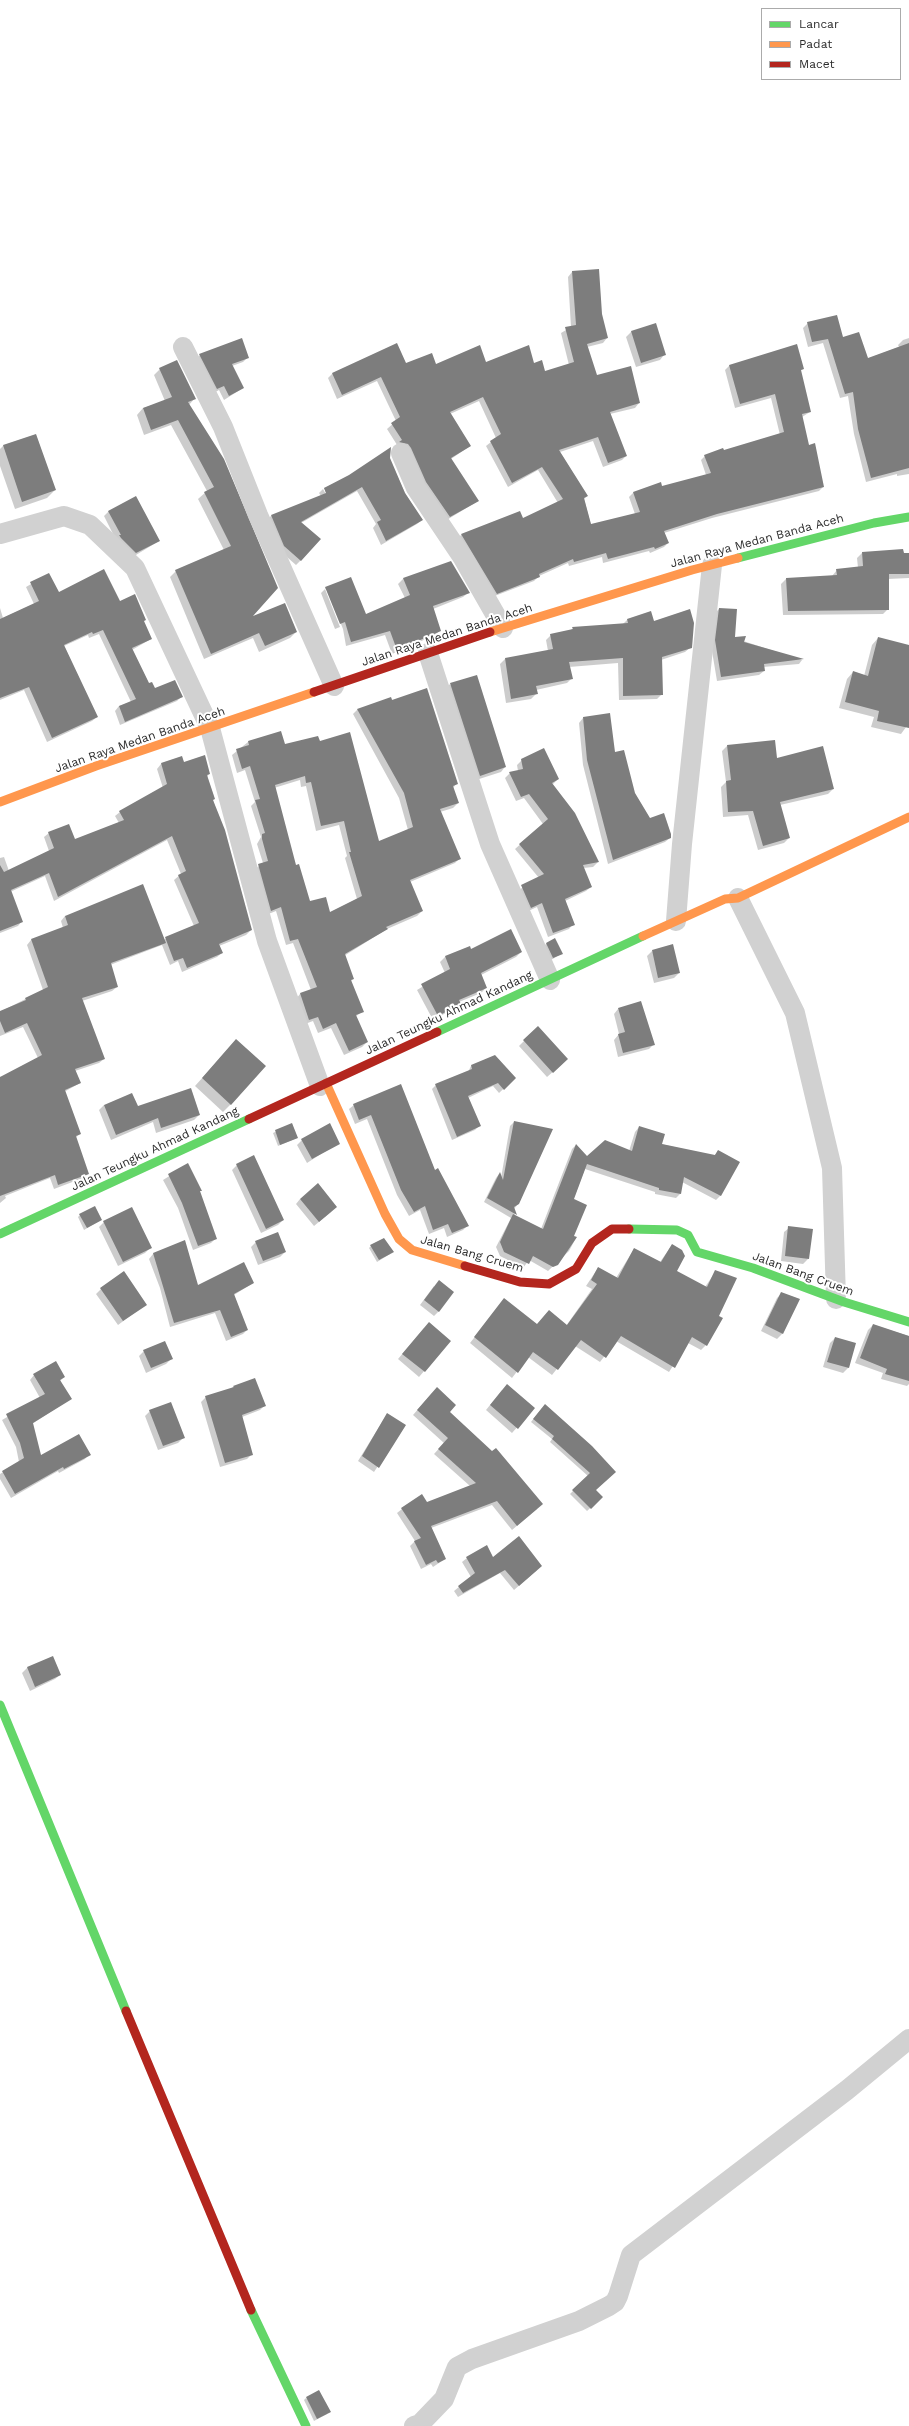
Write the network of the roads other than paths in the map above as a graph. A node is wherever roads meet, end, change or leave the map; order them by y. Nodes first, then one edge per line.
1 (183, 347) dead end
2 (401, 453) dead end
3 (909, 518) edge
4 (0, 534) edge
5 (712, 565) junction
6 (503, 628) junction
7 (428, 653) junction
8 (334, 686) junction
9 (210, 728) junction
10 (0, 802) edge
11 (909, 817) edge
12 (738, 898) junction
13 (676, 921) junction
14 (550, 980) junction
15 (323, 1085) junction
16 (0, 1234) edge
17 (836, 1299) junction
18 (909, 1322) edge
19 (0, 1705) edge
20 (909, 2039) edge
21 (306, 2426) edge
22 (414, 2426) edge

1 - 8 street
2 - 6 street
3 - 5 main road, Jalan Raya Medan Banda Aceh
4 - 9 street
5 - 6 main road, Jalan Raya Medan Banda Aceh
5 - 13 street
6 - 7 main road, Jalan Raya Medan Banda Aceh
7 - 8 main road, Jalan Raya Medan Banda Aceh
7 - 14 street
8 - 9 main road, Jalan Raya Medan Banda Aceh
9 - 10 main road, Jalan Raya Medan Banda Aceh
9 - 15 street
11 - 12 main road, Jalan Teungku Ahmad Kandang
12 - 13 main road, Jalan Teungku Ahmad Kandang
12 - 17 street
13 - 14 main road, Jalan Teungku Ahmad Kandang
14 - 15 main road, Jalan Teungku Ahmad Kandang
15 - 16 main road, Jalan Teungku Ahmad Kandang
15 - 17 main road, Jalan Bang Cruem
17 - 18 main road, Jalan Bang Cruem
19 - 21 main road
20 - 22 street

